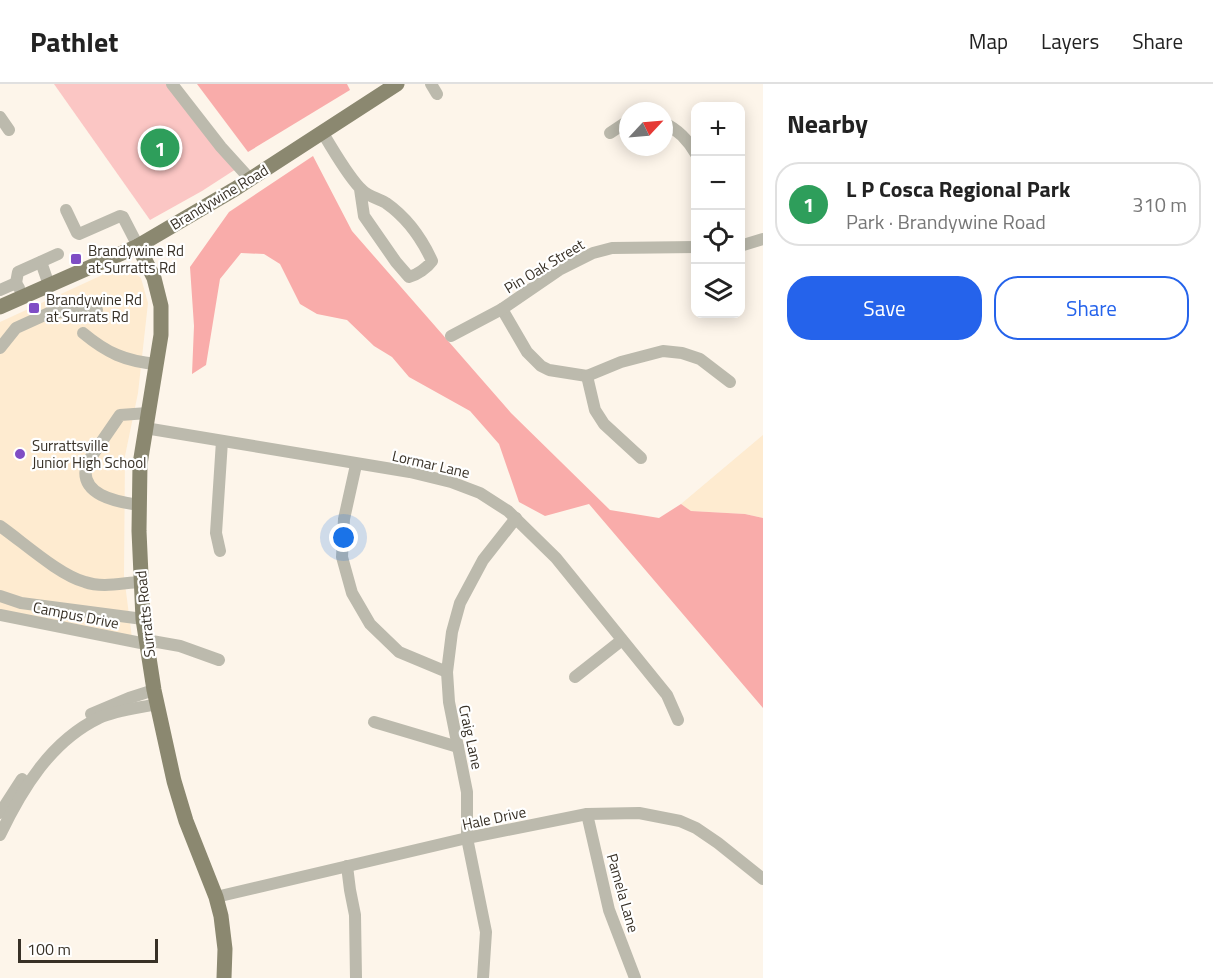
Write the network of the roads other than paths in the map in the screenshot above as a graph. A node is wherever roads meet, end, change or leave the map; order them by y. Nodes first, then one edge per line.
1 (172, 84) edge
2 (397, 84) edge
3 (0, 117) edge
4 (619, 127) edge
5 (673, 128) edge
6 (9, 130) dead end
7 (322, 132) junction
8 (610, 133) dead end
9 (691, 146) edge
10 (250, 178) junction
11 (360, 189) junction
12 (66, 210) dead end
13 (763, 239) edge
14 (745, 245) edge
15 (138, 246) junction
16 (691, 247) edge
17 (58, 254) dead end
18 (41, 261) junction
19 (16, 283) junction
20 (49, 285) junction
21 (0, 290) edge
22 (24, 297) junction
23 (0, 308) edge
24 (502, 309) junction
25 (97, 310) dead end
26 (83, 333) dead end
27 (451, 336) dead end
28 (0, 348) edge
29 (156, 364) junction
30 (587, 376) junction
31 (730, 382) dead end
32 (146, 421) junction
33 (222, 441) junction
34 (641, 458) dead end
35 (356, 465) junction
36 (139, 505) junction
37 (516, 518) junction
38 (0, 526) edge
39 (220, 550) dead end
40 (140, 582) junction
41 (0, 596) edge
42 (0, 615) edge
43 (142, 619) junction
44 (622, 640) junction
45 (146, 642) junction
46 (219, 660) dead end
47 (447, 672) junction
48 (575, 677) dead end
49 (156, 697) junction
50 (678, 720) dead end
51 (374, 723) dead end
52 (458, 747) junction
53 (587, 814) junction
54 (2, 817) edge
55 (0, 835) edge
56 (467, 838) junction
57 (347, 866) junction
58 (763, 879) edge
59 (216, 897) junction
60 (224, 978) edge
61 (356, 978) edge
62 (483, 978) edge
63 (635, 978) edge

1 - 10 street
2 - 7 main road, Brandywine Road
3 - 6 street
4 - 8 street
5 - 9 street
7 - 10 main road, Brandywine Road
7 - 11 street
10 - 15 main road, Brandywine Road
11 - 11 street
12 - 15 street
13 - 14 street
15 - 20 main road, Brandywine Road
15 - 29 main road, Surratts Road
16 - 24 street, Pin Oak Street
17 - 18 street
18 - 19 street
18 - 20 street
19 - 21 street
19 - 22 street
20 - 22 main road, Brandywine Road
22 - 23 main road, Brandywine Road
24 - 27 street, Pin Oak Street
24 - 30 street
25 - 28 street
26 - 29 street
29 - 32 main road, Surratts Road
30 - 31 street
30 - 34 street
32 - 33 street, Lormar Lane
32 - 36 main road, Surratts Road
32 - 36 street, Lormar Lane
33 - 35 street, Lormar Lane
33 - 39 street
35 - 37 street, Lormar Lane
35 - 47 street
36 - 40 main road, Surratts Road
37 - 44 street, Lormar Lane
37 - 47 street, Craig Lane
38 - 40 street
40 - 43 main road, Surratts Road
41 - 43 street
42 - 45 street, Campus Drive
43 - 45 main road, Surratts Road
44 - 48 street
44 - 50 street, Lormar Lane
45 - 46 street, Campus Drive
45 - 49 main road, Surratts Road
47 - 52 street, Craig Lane
49 - 54 street
49 - 59 main road, Surratts Road
51 - 52 street
52 - 56 street, Craig Lane
53 - 56 street, Hale Drive
53 - 58 street, Hale Drive
53 - 63 street, Pamela Lane
54 - 55 street
56 - 57 street, Hale Drive
56 - 62 street, Craig Lane
57 - 59 street, Hale Drive
57 - 61 street
59 - 60 main road, Surratts Road

